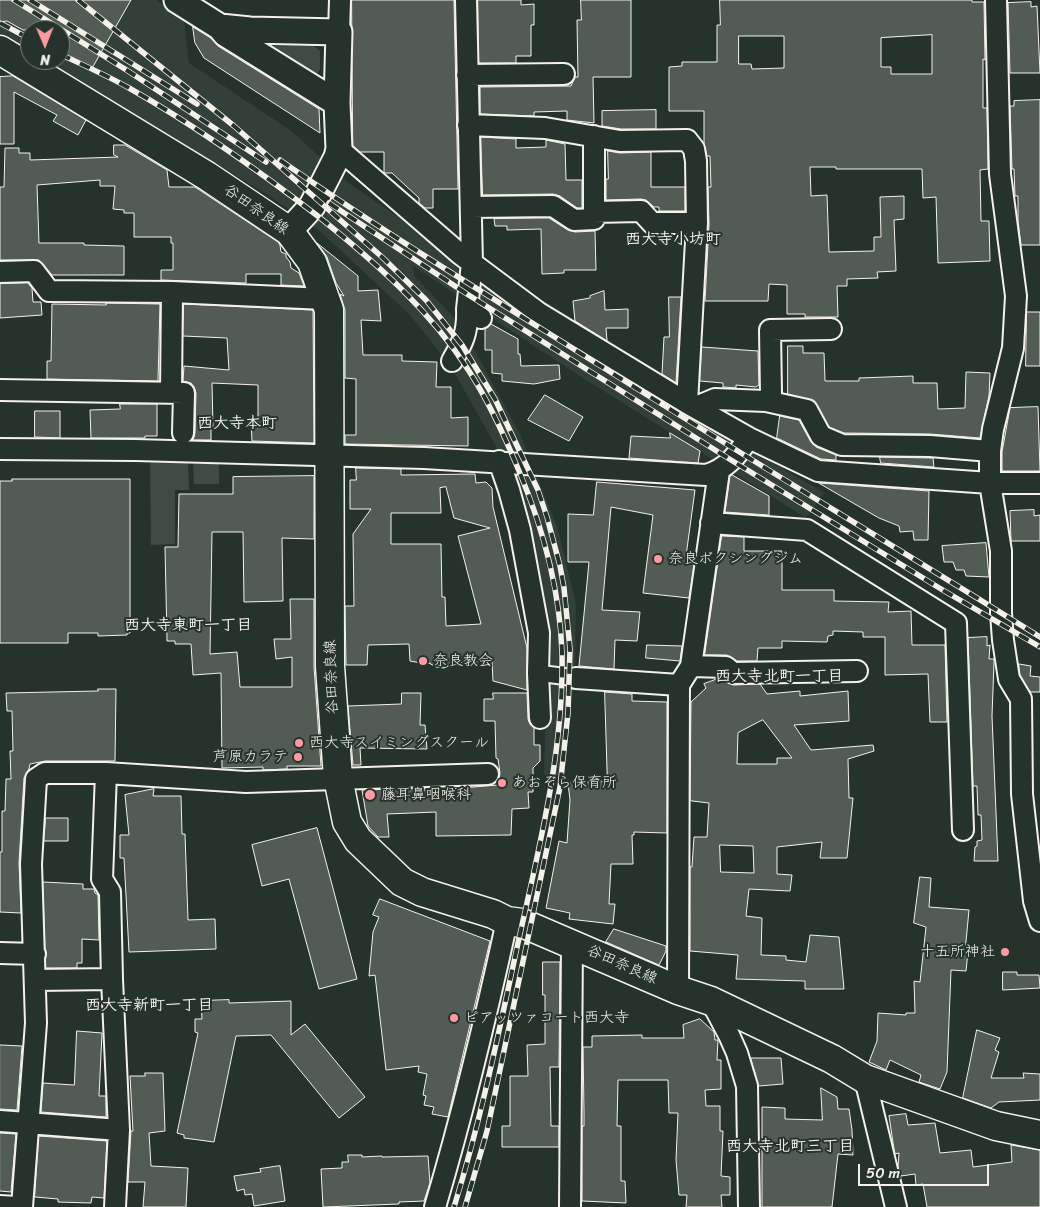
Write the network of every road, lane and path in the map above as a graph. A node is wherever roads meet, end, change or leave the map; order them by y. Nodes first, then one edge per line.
1 (177, 0) edge
2 (340, 0) edge
3 (466, 0) edge
4 (996, 0) edge
5 (220, 27) junction
6 (339, 32) junction
7 (0, 50) edge
8 (564, 74) dead end
9 (467, 75) junction
10 (337, 103) junction
11 (468, 125) junction
12 (594, 136) junction
13 (339, 149) junction
14 (471, 207) junction
15 (594, 212) junction
16 (698, 223) junction
17 (289, 230) junction
18 (472, 263) junction
19 (0, 272) edge
20 (172, 292) junction
21 (325, 300) junction
22 (831, 329) dead end
23 (452, 361) dead end
24 (0, 390) edge
25 (171, 392) junction
26 (766, 401) junction
27 (692, 405) junction
28 (183, 433) dead end
29 (749, 438) junction
30 (0, 449) edge
31 (990, 451) junction
32 (330, 455) junction
33 (499, 462) junction
34 (719, 471) junction
35 (990, 483) junction
36 (1040, 483) edge
37 (711, 523) junction
38 (691, 666) junction
39 (857, 671) dead end
40 (538, 673) junction
41 (576, 678) joint
42 (679, 685) junction
43 (540, 718) dead end
44 (106, 773) junction
45 (488, 774) dead end
46 (338, 778) junction
47 (963, 830) dead end
48 (507, 921) junction
49 (1040, 921) edge
50 (572, 943) junction
51 (0, 953) edge
52 (35, 954) junction
53 (112, 979) junction
54 (36, 980) junction
55 (678, 990) junction
56 (710, 1001) junction
57 (865, 1079) junction
58 (0, 1121) edge
59 (29, 1123) junction
60 (119, 1130) junction
61 (1040, 1135) edge
62 (0, 1206) edge
63 (16, 1207) edge
64 (22, 1207) edge
65 (115, 1207) edge
66 (435, 1207) edge
67 (570, 1207) edge
68 (749, 1207) edge
69 (896, 1207) edge

1 - 5 street
2 - 6 street
3 - 9 street
4 - 31 street
5 - 6 street
5 - 10 street
6 - 10 street
7 - 17 main road, 谷田奈良線
8 - 9 street
9 - 11 street
10 - 13 street
11 - 12 street
11 - 14 street
12 - 15 street
12 - 16 street
13 - 17 street
13 - 18 street
14 - 15 street
14 - 18 street
15 - 16 street
16 - 27 street
17 - 21 main road, 谷田奈良線
18 - 23 street
18 - 27 street
19 - 20 street
20 - 21 street
20 - 25 street
21 - 32 main road, 谷田奈良線
22 - 26 street
24 - 25 street
25 - 28 street
26 - 27 street
26 - 31 street
27 - 29 street
29 - 34 street
29 - 35 street
30 - 32 street
31 - 35 street
32 - 33 street
32 - 46 main road, 谷田奈良線
33 - 34 street
33 - 40 street
34 - 37 street
35 - 36 street
35 - 49 street
37 - 38 street
37 - 47 street
38 - 39 street
38 - 42 street
40 - 41 street
40 - 43 street
41 - 42 street
42 - 55 street
44 - 46 street
44 - 52 street
44 - 53 street
45 - 46 street
46 - 48 main road, 谷田奈良線
48 - 50 main road, 谷田奈良線
48 - 66 street
50 - 55 main road, 谷田奈良線
50 - 67 street
51 - 52 street
52 - 54 street
53 - 54 street
53 - 60 street
54 - 59 street
55 - 56 main road, 谷田奈良線
56 - 57 main road, 谷田奈良線
56 - 68 street
57 - 61 main road, 谷田奈良線
57 - 69 street
58 - 59 street
59 - 60 street
59 - 64 street
60 - 65 street
62 - 63 street

